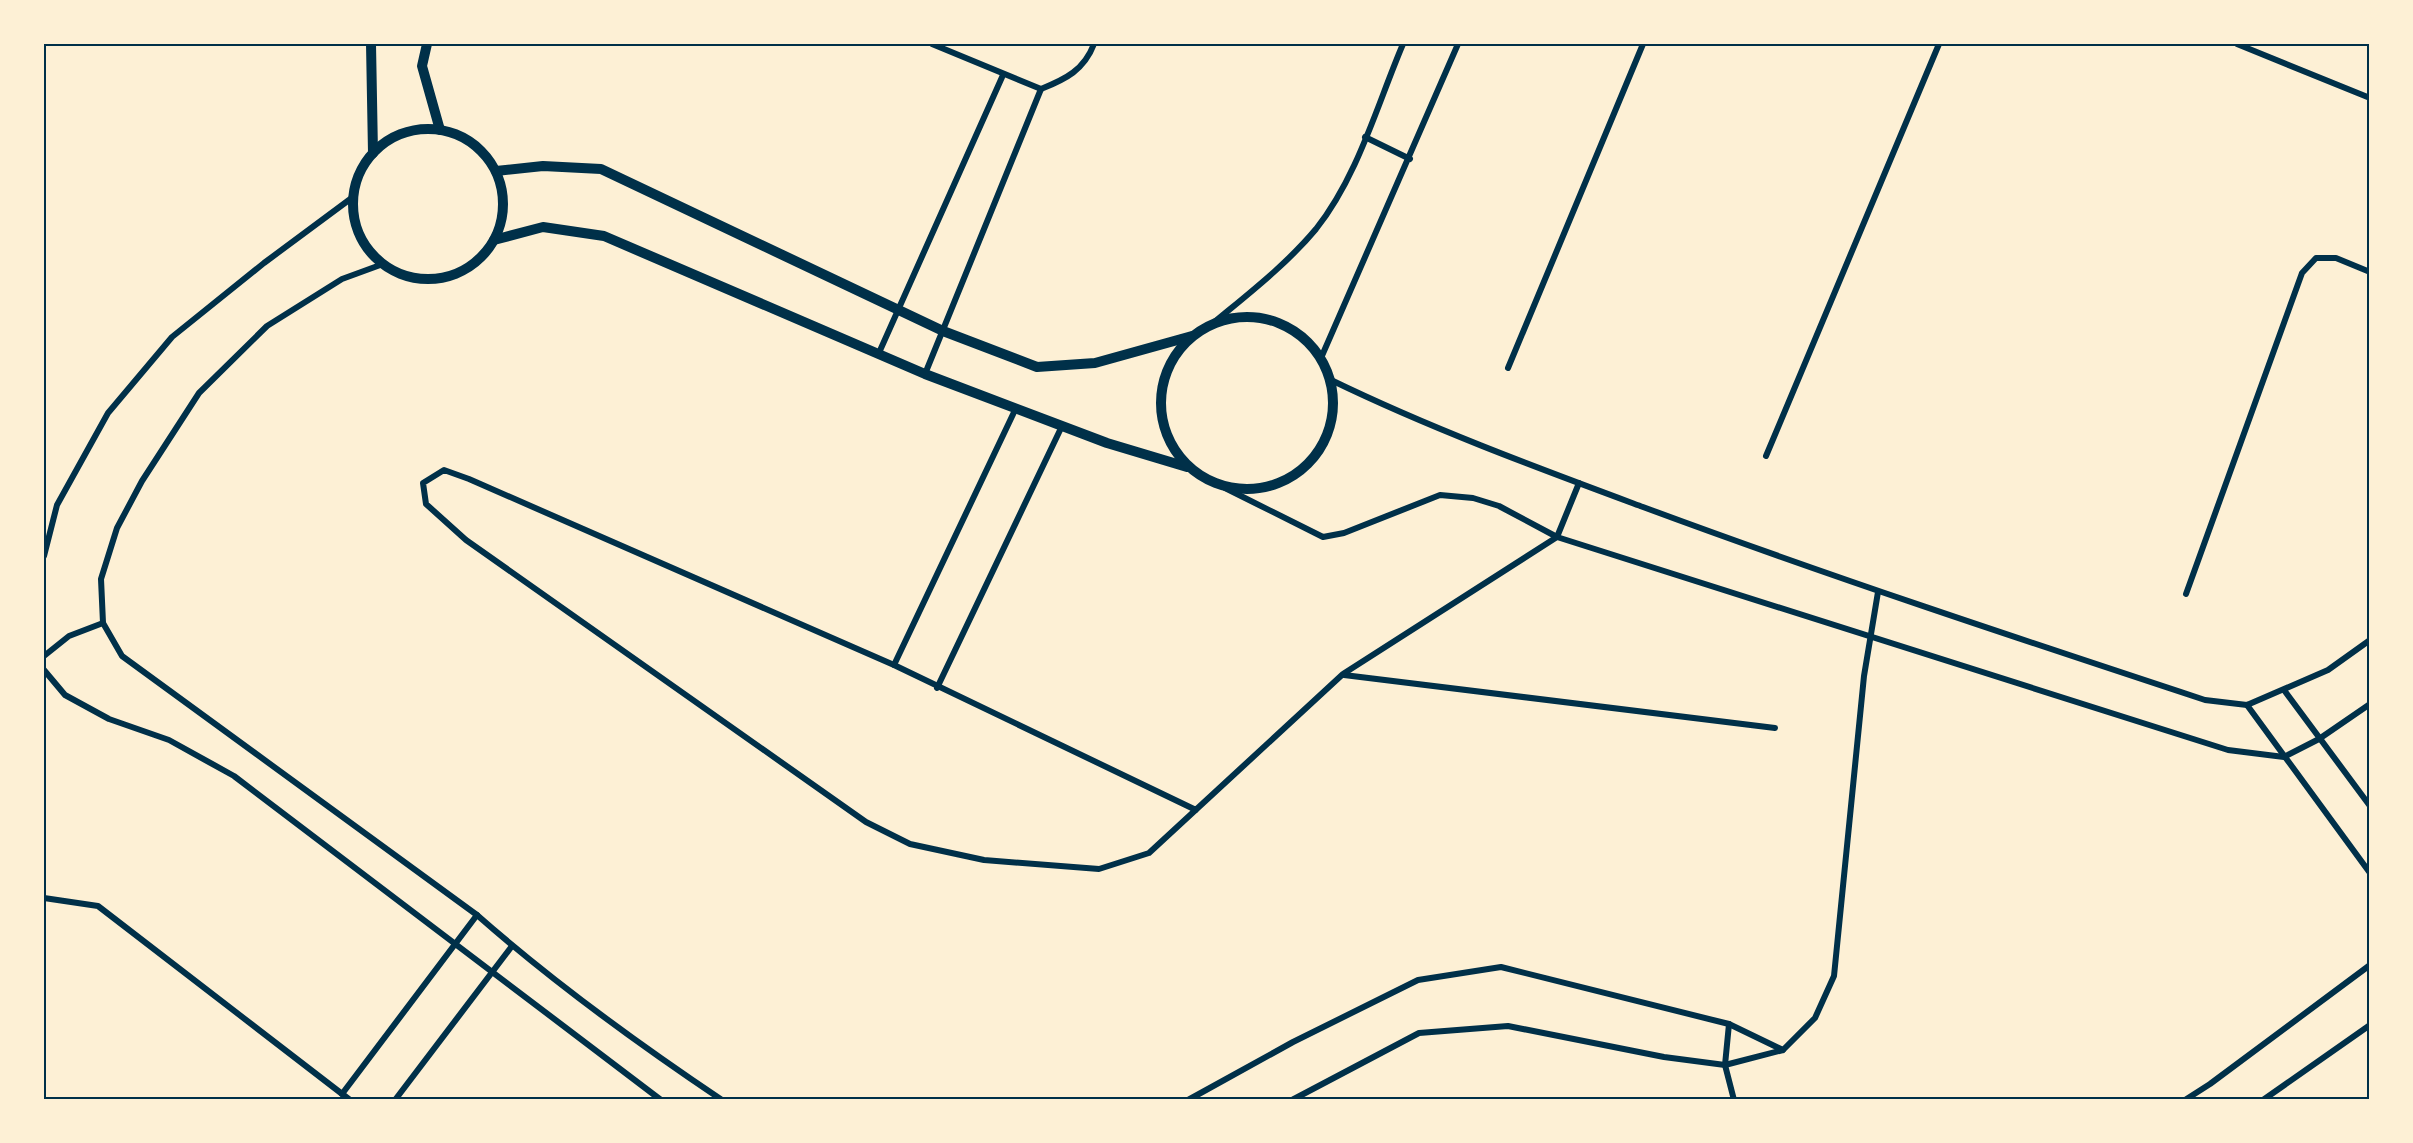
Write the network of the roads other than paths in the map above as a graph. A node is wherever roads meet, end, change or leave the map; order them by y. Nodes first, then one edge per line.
1 (371, 44) edge
2 (427, 44) edge
3 (932, 44) edge
4 (1094, 44) edge
5 (1403, 44) edge
6 (1458, 44) edge
7 (1643, 44) edge
8 (1939, 44) edge
9 (2237, 44) edge
10 (1003, 75) junction
11 (1041, 89) junction
12 (2370, 98) edge
13 (440, 130) junction
14 (1365, 137) junction
15 (373, 153) junction
16 (1410, 159) junction
17 (496, 171) junction
18 (353, 197) junction
19 (494, 240) junction
20 (383, 264) junction
21 (2370, 272) edge
22 (899, 309) junction
23 (1212, 324) junction
24 (943, 331) junction
25 (1192, 336) junction
26 (878, 355) junction
27 (1321, 358) junction
28 (1508, 368) dead end
29 (925, 374) junction
30 (1331, 380) junction
31 (1016, 408) junction
32 (1062, 426) junction
33 (1766, 456) dead end
34 (1187, 467) junction
35 (1579, 483) junction
36 (1225, 488) junction
37 (1557, 537) junction
38 (44, 556) edge
39 (1878, 592) junction
40 (2186, 594) dead end
41 (103, 623) junction
42 (1871, 637) junction
43 (2370, 640) edge
44 (44, 656) edge
45 (894, 665) junction
46 (44, 670) edge
47 (1343, 675) junction
48 (937, 688) junction
49 (2284, 690) junction
50 (2370, 704) edge
51 (2247, 705) junction
52 (1775, 728) dead end
53 (2319, 739) junction
54 (2284, 757) junction
55 (2370, 807) edge
56 (1196, 810) junction
57 (2370, 873) edge
58 (44, 898) edge
59 (477, 915) junction
60 (454, 945) junction
61 (512, 946) junction
62 (2370, 965) edge
63 (493, 971) junction
64 (1729, 1024) junction
65 (2370, 1025) edge
66 (1783, 1050) junction
67 (1725, 1065) junction
68 (342, 1094) junction
69 (350, 1100) edge
70 (395, 1100) edge
71 (661, 1100) edge
72 (722, 1100) edge
73 (1188, 1100) edge
74 (1292, 1100) edge
75 (1734, 1100) edge
76 (2185, 1100) edge
77 (2262, 1100) edge

1 - 15 street
2 - 13 street
3 - 10 street
4 - 11 street
5 - 14 street
6 - 16 street
7 - 28 street
8 - 33 street
9 - 12 street
10 - 11 street
10 - 22 street
11 - 24 street
13 - 15 street
13 - 17 street
14 - 16 street
14 - 23 street
15 - 18 street
16 - 27 street
17 - 19 street
17 - 22 street
18 - 20 street
18 - 38 street
19 - 20 street
19 - 26 street
20 - 41 street
21 - 40 street
22 - 24 street
22 - 26 street
23 - 25 street
23 - 27 street
24 - 25 street
24 - 29 street
25 - 34 street
26 - 29 street
27 - 30 street
29 - 31 street
30 - 35 street
30 - 36 street
31 - 32 street
31 - 45 street
32 - 34 street
32 - 48 street
34 - 36 street
35 - 37 street
35 - 39 street
36 - 37 street
37 - 42 street
37 - 47 street
39 - 42 street
39 - 51 street
41 - 44 street
41 - 59 street
42 - 54 street
42 - 66 street
43 - 49 street
45 - 48 street
45 - 56 street
46 - 60 street
47 - 52 street
47 - 56 street
48 - 56 street
49 - 51 street
49 - 53 street
50 - 53 street
51 - 54 street
53 - 54 street
53 - 55 street
54 - 57 street
58 - 68 street
59 - 60 street
59 - 61 street
60 - 63 street
60 - 68 street
61 - 63 street
61 - 72 street
62 - 76 street
63 - 70 street
63 - 71 street
64 - 66 street
64 - 67 street
64 - 73 street
65 - 77 street
66 - 67 street
67 - 74 street
67 - 75 street
68 - 69 street

